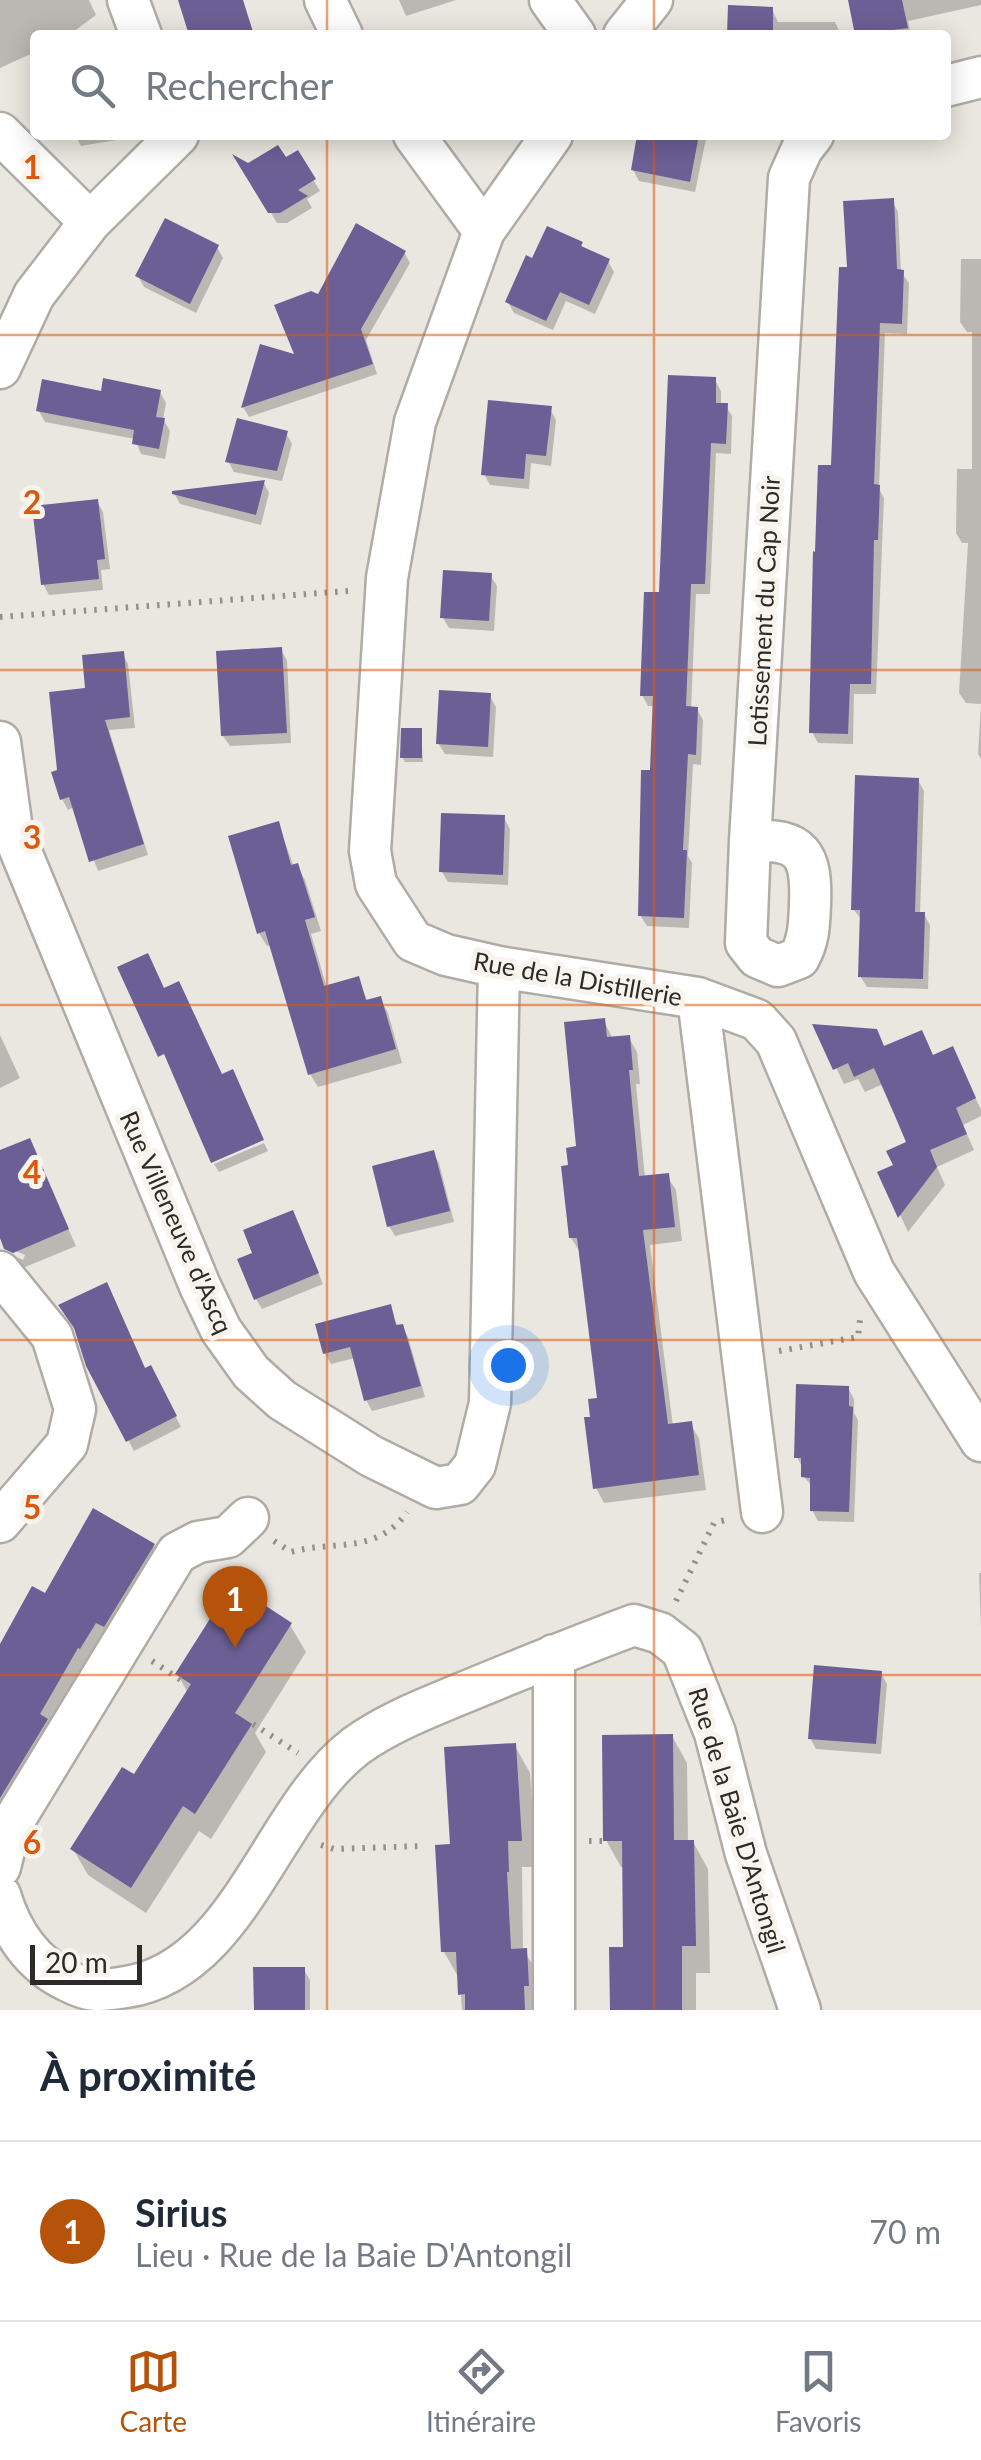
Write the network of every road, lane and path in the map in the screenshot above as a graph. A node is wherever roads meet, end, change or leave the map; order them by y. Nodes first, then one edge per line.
1 (128, 0) edge
2 (550, 0) edge
3 (652, 0) edge
4 (139, 30) edge
5 (572, 30) edge
6 (628, 30) edge
7 (981, 77) edge
8 (951, 85) edge
9 (0, 133) edge
10 (173, 140) edge
11 (418, 140) edge
12 (548, 140) edge
13 (809, 140) edge
14 (90, 222) junction
15 (484, 231) junction
16 (0, 368) edge
17 (386, 588) junction
18 (0, 616) edge
19 (0, 742) edge
20 (750, 841) junction
21 (499, 968) junction
22 (698, 998) junction
23 (0, 1272) edge
24 (892, 1300) junction
25 (743, 1358) junction
26 (981, 1441) edge
27 (425, 1482) junction
28 (762, 1512) joint
29 (246, 1520) joint
30 (0, 1522) edge
31 (660, 1633) junction
32 (554, 1655) junction
33 (253, 1724) dead end
34 (313, 1762) dead end
35 (422, 1846) dead end
36 (334, 1849) dead end
37 (0, 1867) edge
38 (0, 1895) edge
39 (554, 2010) edge
40 (800, 2010) edge

1 - 4 street
2 - 5 street
3 - 6 street
7 - 8 street
9 - 14 street
10 - 14 street
11 - 15 street
12 - 15 street, Rue de la Distillerie
13 - 20 street, Lotissement du Cap Noir
14 - 16 street
15 - 17 street, Rue de la Distillerie
17 - 18 path
17 - 21 street, Rue de la Distillerie
19 - 27 street, Rue Villeneuve d'Ascq
20 - 20 street, Lotissement du Cap Noir
21 - 22 street, Rue de la Distillerie
21 - 27 street
22 - 24 street, Rue de la Distillerie
22 - 25 street
23 - 30 street
24 - 25 path
24 - 26 street, Rue de la Distillerie
25 - 28 street
27 - 29 path
28 - 31 path
29 - 37 street
31 - 32 street
31 - 40 street, Rue de la Baie D'Antongil
32 - 38 street
32 - 39 street
33 - 34 path
35 - 36 path

